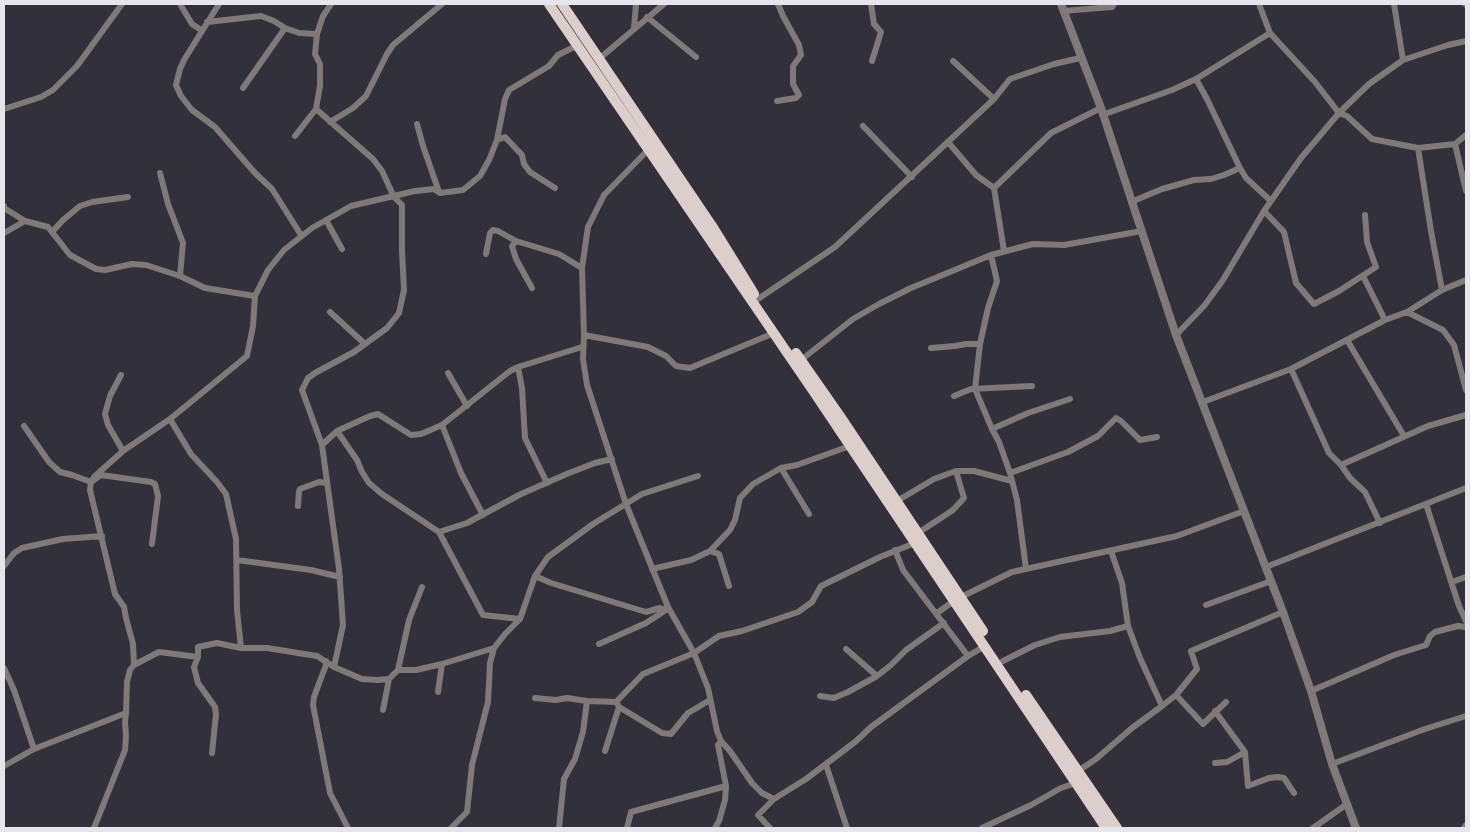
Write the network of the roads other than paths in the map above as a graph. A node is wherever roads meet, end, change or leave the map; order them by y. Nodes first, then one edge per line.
1 (122, 4) edge
2 (180, 4) edge
3 (219, 4) edge
4 (331, 4) edge
5 (442, 4) edge
6 (549, 4) edge
7 (562, 4) edge
8 (636, 4) edge
9 (664, 4) edge
10 (778, 4) edge
11 (871, 4) edge
12 (1114, 4) edge
13 (1259, 4) edge
14 (1394, 4) edge
15 (1062, 7) edge
16 (647, 17) junction
17 (207, 22) junction
18 (285, 28) junction
19 (634, 28) junction
20 (201, 30) junction
21 (1270, 33) junction
22 (317, 34) junction
23 (1466, 41) edge
24 (576, 46) junction
25 (696, 57) dead end
26 (600, 58) junction
27 (1080, 58) junction
28 (1403, 60) junction
29 (872, 61) dead end
30 (953, 61) dead end
31 (1196, 80) junction
32 (243, 88) dead end
33 (994, 100) junction
34 (777, 101) dead end
35 (4, 109) edge
36 (316, 109) junction
37 (1102, 112) junction
38 (1339, 113) junction
39 (330, 122) junction
40 (418, 124) dead end
41 (863, 126) dead end
42 (1466, 135) edge
43 (295, 136) dead end
44 (497, 140) junction
45 (948, 142) junction
46 (1455, 144) junction
47 (1418, 148) junction
48 (648, 150) junction
49 (1240, 168) junction
50 (160, 173) dead end
51 (912, 177) junction
52 (556, 188) dead end
53 (994, 188) junction
54 (1466, 191) edge
55 (440, 193) junction
56 (128, 197) dead end
57 (394, 197) junction
58 (1271, 201) junction
59 (1131, 202) junction
60 (4, 208) edge
61 (1264, 211) junction
62 (1365, 215) dead end
63 (326, 220) junction
64 (25, 221) junction
65 (1142, 231) junction
66 (52, 232) junction
67 (4, 233) edge
68 (301, 235) junction
69 (516, 241) junction
70 (342, 249) dead end
71 (1004, 251) junction
72 (486, 254) dead end
73 (992, 255) junction
74 (582, 268) junction
75 (180, 276) junction
76 (1362, 276) junction
77 (1466, 280) edge
78 (532, 288) dead end
79 (1442, 290) junction
80 (255, 296) junction
81 (758, 299) junction
82 (330, 312) dead end
83 (1407, 312) junction
84 (1385, 320) junction
85 (774, 333) junction
86 (584, 335) junction
87 (1176, 336) junction
88 (1347, 340) junction
89 (365, 344) junction
90 (980, 344) junction
91 (582, 348) junction
92 (931, 348) dead end
93 (801, 360) junction
94 (518, 367) junction
95 (1291, 369) junction
96 (448, 373) dead end
97 (121, 375) dead end
98 (1032, 386) dead end
99 (975, 389) junction
100 (1466, 390) edge
101 (954, 396) dead end
102 (1070, 399) dead end
103 (1203, 402) junction
104 (468, 406) junction
105 (1466, 415) edge
106 (170, 419) junction
107 (442, 425) junction
108 (24, 426) dead end
109 (992, 428) junction
110 (337, 432) junction
111 (1404, 436) junction
112 (1157, 438) dead end
113 (322, 445) junction
114 (850, 446) junction
115 (124, 451) junction
116 (612, 459) junction
117 (1341, 464) junction
118 (780, 468) junction
119 (956, 471) junction
120 (1010, 473) junction
121 (698, 476) dead end
122 (1012, 481) junction
123 (91, 482) junction
124 (327, 483) junction
125 (547, 483) junction
126 (1466, 488) edge
127 (896, 501) junction
128 (626, 504) junction
129 (1426, 504) junction
130 (298, 506) dead end
131 (1244, 511) junction
132 (809, 514) dead end
133 (483, 515) junction
134 (1380, 523) junction
135 (439, 532) junction
136 (102, 536) junction
137 (917, 538) junction
138 (152, 544) dead end
139 (895, 550) junction
140 (710, 551) junction
141 (1111, 551) junction
142 (236, 560) junction
143 (4, 566) edge
144 (1266, 567) junction
145 (652, 569) junction
146 (1026, 569) junction
147 (534, 576) junction
148 (340, 577) junction
149 (1466, 577) edge
150 (1271, 581) junction
151 (1452, 582) junction
152 (729, 586) dead end
153 (422, 587) dead end
154 (957, 599) junction
155 (1206, 605) dead end
156 (667, 609) junction
157 (1283, 612) junction
158 (937, 613) junction
159 (520, 619) junction
160 (1466, 621) edge
161 (944, 624) junction
162 (1128, 626) junction
163 (1466, 627) edge
164 (599, 644) dead end
165 (985, 646) junction
166 (240, 648) junction
167 (494, 648) junction
168 (846, 649) dead end
169 (694, 653) junction
170 (968, 656) junction
171 (198, 657) junction
172 (326, 661) junction
173 (1002, 661) junction
174 (442, 664) junction
175 (134, 665) junction
176 (334, 667) junction
177 (4, 668) edge
178 (398, 670) junction
179 (877, 676) junction
180 (389, 679) junction
181 (1311, 691) junction
182 (438, 692) dead end
183 (1176, 694) junction
184 (820, 696) dead end
185 (535, 698) dead end
186 (710, 700) junction
187 (587, 701) junction
188 (1226, 702) dead end
189 (618, 704) junction
190 (1162, 706) junction
191 (383, 710) dead end
192 (1215, 711) junction
193 (126, 713) junction
194 (1466, 716) edge
195 (721, 741) junction
196 (34, 749) junction
197 (605, 751) dead end
198 (1245, 752) junction
199 (212, 753) dead end
200 (1215, 763) dead end
201 (1332, 764) junction
202 (826, 765) junction
203 (4, 766) edge
204 (1078, 771) junction
205 (1076, 783) junction
206 (726, 786) junction
207 (1294, 793) dead end
208 (774, 799) junction
209 (1347, 804) junction
210 (94, 828) edge
211 (348, 828) edge
212 (451, 828) edge
213 (559, 828) edge
214 (626, 828) edge
215 (715, 828) edge
216 (770, 828) edge
217 (847, 828) edge
218 (982, 828) edge
219 (1106, 828) edge
220 (1117, 828) edge
221 (1314, 828) edge
222 (1356, 828) edge

1 - 35 street
2 - 20 street
3 - 17 street
4 - 22 street
5 - 39 street
6 - 24 highway
7 - 26 highway
8 - 19 street
9 - 16 street
10 - 34 street
11 - 29 street
12 - 15 street
13 - 21 street
14 - 28 street
15 - 27 street
16 - 19 street
16 - 25 street
17 - 18 street
17 - 20 street
18 - 22 street
18 - 32 street
19 - 26 street
20 - 68 street
21 - 31 street
21 - 38 street
22 - 36 street
23 - 28 street
24 - 44 street
24 - 48 highway
26 - 81 highway
27 - 33 street
27 - 37 street
28 - 38 street
30 - 33 street
31 - 37 street
31 - 49 street
33 - 45 street
36 - 39 street
36 - 43 street
37 - 53 street
37 - 59 street
38 - 47 street
38 - 58 street
39 - 57 street
40 - 55 street
41 - 51 street
42 - 46 street
44 - 52 street
44 - 55 street
45 - 51 street
45 - 53 street
46 - 47 street
46 - 54 street
47 - 79 street
48 - 74 street
48 - 85 highway
49 - 58 street
49 - 59 street
50 - 75 street
51 - 81 street
53 - 71 street
55 - 57 street
56 - 66 street
57 - 63 street
57 - 89 street
58 - 61 street
59 - 65 street
60 - 64 street
61 - 76 street
61 - 87 street
62 - 76 street
63 - 68 street
63 - 70 street
64 - 66 street
64 - 67 street
65 - 71 street
65 - 87 street
66 - 75 street
68 - 80 street
69 - 72 street
69 - 74 street
69 - 78 street
71 - 73 street
73 - 90 street
73 - 93 street
74 - 86 street
75 - 80 street
76 - 84 street
77 - 79 street
79 - 83 street
80 - 106 street
81 - 93 highway
82 - 89 street
83 - 84 street
83 - 100 street
84 - 88 street
85 - 86 street
85 - 114 highway
86 - 91 street
87 - 103 street
88 - 95 street
88 - 111 street
89 - 113 street
90 - 92 street
90 - 99 street
91 - 94 street
91 - 116 street
93 - 127 highway
94 - 104 street
94 - 125 street
95 - 103 street
95 - 117 street
96 - 104 street
97 - 115 street
98 - 99 street
99 - 101 street
99 - 109 street
102 - 109 street
103 - 131 street
104 - 107 street
105 - 111 street
106 - 115 street
106 - 142 street
107 - 110 street
107 - 133 street
108 - 123 street
109 - 120 street
110 - 113 street
110 - 135 street
111 - 117 street
112 - 120 street
113 - 124 street
114 - 118 street
114 - 137 highway
115 - 123 street
116 - 125 street
116 - 128 street
117 - 134 street
118 - 132 street
118 - 140 street
119 - 122 street
119 - 127 street
119 - 137 street
120 - 122 street
121 - 128 street
122 - 146 street
123 - 136 street
123 - 138 street
124 - 130 street
124 - 148 street
125 - 133 street
126 - 129 street
127 - 137 highway
128 - 145 street
128 - 147 street
129 - 134 street
129 - 151 street
131 - 141 street
131 - 144 street
133 - 135 street
134 - 144 street
135 - 159 street
136 - 143 street
136 - 175 street
137 - 139 street
137 - 154 highway
139 - 158 street
139 - 169 street
140 - 145 street
140 - 152 street
141 - 146 street
141 - 162 street
142 - 148 street
142 - 166 street
144 - 150 street
145 - 156 street
146 - 154 street
147 - 156 street
147 - 159 street
148 - 176 street
149 - 151 street
150 - 155 street
150 - 157 street
151 - 160 street
153 - 178 street
154 - 158 street
154 - 165 highway
154 - 173 highway
156 - 164 street
156 - 169 street
157 - 181 street
157 - 183 street
158 - 161 street
159 - 167 street
161 - 170 street
161 - 179 street
162 - 173 street
162 - 190 street
163 - 181 street
165 - 170 street
165 - 205 highway
166 - 171 street
166 - 172 street
167 - 174 street
167 - 212 street
168 - 179 street
169 - 186 street
169 - 189 street
170 - 202 street
171 - 175 street
171 - 199 street
172 - 176 street
172 - 211 street
173 - 204 highway
174 - 178 street
174 - 182 street
175 - 193 street
176 - 180 street
177 - 196 street
178 - 180 street
179 - 184 street
180 - 191 street
181 - 201 street
183 - 190 street
183 - 192 street
185 - 187 street
186 - 189 street
186 - 195 street
187 - 189 street
187 - 213 street
188 - 192 street
189 - 197 street
190 - 204 street
192 - 198 street
193 - 196 street
193 - 210 street
194 - 201 street
195 - 206 street
195 - 208 street
196 - 203 street
198 - 200 street
198 - 207 street
201 - 209 street
202 - 208 street
202 - 217 street
204 - 220 highway
205 - 218 street
205 - 219 highway
206 - 214 street
206 - 215 street
208 - 216 street
209 - 221 street
209 - 222 street

